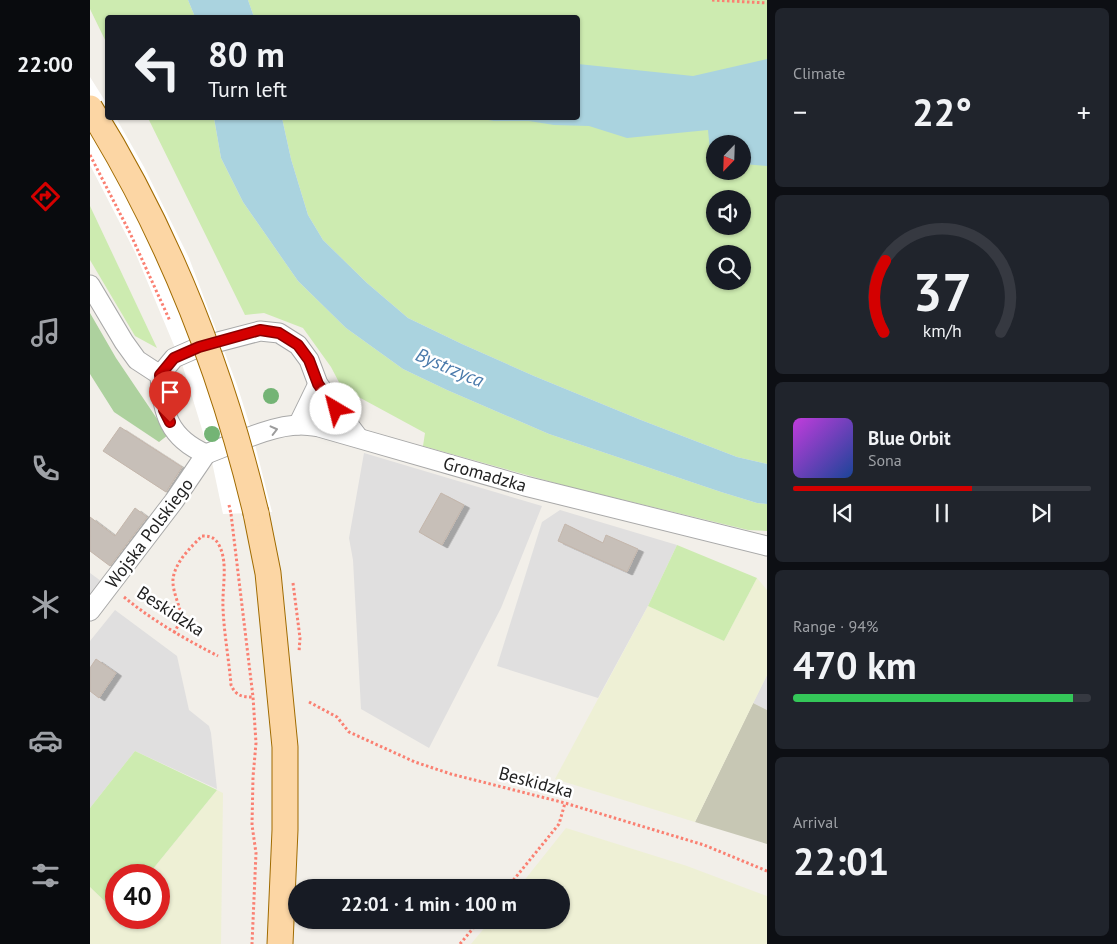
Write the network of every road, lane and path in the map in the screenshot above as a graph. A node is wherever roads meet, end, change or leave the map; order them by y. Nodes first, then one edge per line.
1 (712, 0) edge
2 (767, 3) edge
3 (90, 108) edge
4 (90, 155) edge
5 (90, 284) edge
6 (173, 327) dead end
7 (160, 375) junction
8 (318, 384) junction
9 (298, 425) junction
10 (358, 437) junction
11 (206, 454) junction
12 (228, 498) dead end
13 (767, 546) edge
14 (110, 586) junction
15 (90, 611) edge
16 (174, 633) junction
17 (218, 656) dead end
18 (253, 698) junction
19 (309, 702) dead end
20 (565, 803) junction
21 (767, 870) edge
22 (514, 879) edge
23 (472, 929) edge
24 (252, 944) edge
25 (280, 944) edge
26 (460, 944) edge

1 - 2 path
3 - 25 main road, bridge
4 - 6 path, bridge
5 - 7 street
7 - 8 street
7 - 11 street
8 - 9 street
8 - 10 street
9 - 10 street, Gromadzka
11 -> 9 street, Gromadzka
10 - 13 street, Gromadzka
11 - 14 street, Wojska Polskiego
12 - 18 path, bridge
14 - 15 street, Wojska Polskiego
14 - 16 path, Beskidzka
16 - 17 path, Beskidzka
16 - 18 path
18 - 24 path
19 - 20 path, Beskidzka
20 - 21 path, Beskidzka
20 - 22 path
23 - 26 path

